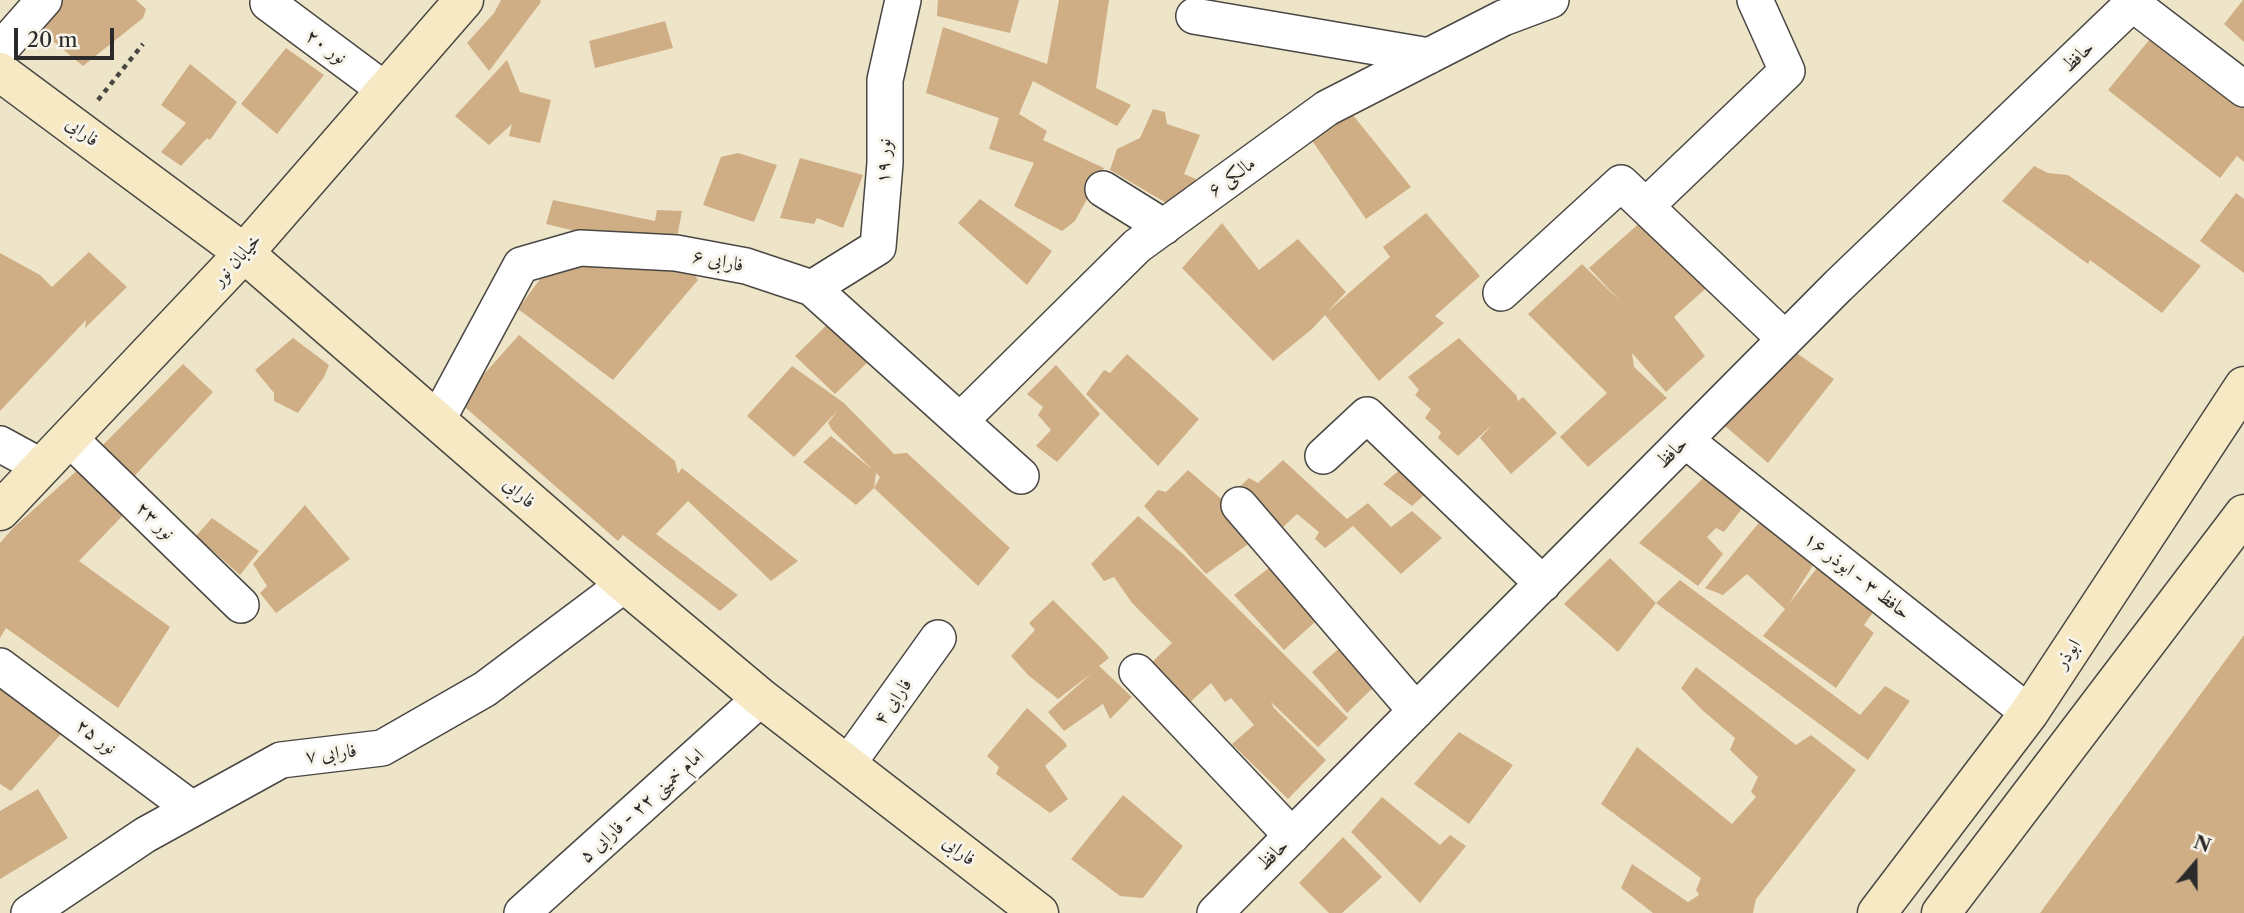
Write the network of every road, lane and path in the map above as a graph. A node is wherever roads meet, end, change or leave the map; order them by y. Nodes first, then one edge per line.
1 (44, 0) edge
2 (464, 0) edge
3 (903, 0) edge
4 (1551, 0) edge
5 (1755, 0) edge
6 (2135, 2) edge
7 (268, 4) dead end
8 (1194, 16) dead end
9 (143, 44) dead end
10 (0, 50) edge
11 (1429, 56) junction
12 (0, 72) edge
13 (2244, 89) edge
14 (385, 90) junction
15 (76, 128) junction
16 (1103, 189) dead end
17 (1646, 206) junction
18 (1164, 227) junction
19 (244, 253) junction
20 (812, 288) junction
21 (1501, 293) dead end
22 (1785, 339) junction
23 (2244, 386) edge
24 (437, 421) junction
25 (960, 421) junction
26 (69, 438) junction
27 (1685, 440) junction
28 (0, 444) edge
29 (1323, 456) dead end
30 (42, 467) junction
31 (1021, 476) dead end
32 (1239, 505) dead end
33 (0, 511) edge
34 (2244, 514) edge
35 (625, 584) junction
36 (1543, 584) junction
37 (241, 605) dead end
38 (938, 638) dead end
39 (0, 666) edge
40 (1137, 672) dead end
41 (761, 698) junction
42 (1416, 711) junction
43 (2029, 713) junction
44 (848, 765) junction
45 (192, 809) junction
46 (1292, 836) junction
47 (29, 913) edge
48 (522, 913) edge
49 (1039, 913) edge
50 (1216, 913) edge
51 (1877, 913) edge
52 (1941, 913) edge

1 - 10 street
2 - 14 street, خیابان نور
3 - 20 street, نور ۱۹
4 - 11 street, مالکی ۶
5 - 17 street
6 - 13 street
6 - 22 street, حافظ
7 - 14 street, نور ۲۰
8 - 11 street
9 - 15 path
11 - 18 street, مالکی ۶
12 - 15 street, فارابی
14 - 19 street, خیابان نور
15 - 19 street, فارابی
16 - 18 street
17 - 21 street
17 - 22 street
18 - 25 street, مالکی ۶
19 - 24 street, فارابی
19 - 26 street, خیابان نور
20 - 24 street, فارابی ۶
20 - 25 street, فارابی ۶
22 - 27 street, حافظ
23 - 43 street, ابوذر
24 - 35 street, فارابی
25 - 31 street, فارابی ۶
26 - 30 street, خیابان نور
26 - 37 street, نور ۲۳
27 - 36 street, حافظ
27 - 43 street, حافظ ۳ - ابوذر ۱۶
28 - 30 street
29 - 36 street
30 - 33 street, خیابان نور
32 - 42 street
34 - 52 street
35 - 41 street, فارابی
35 - 45 street, فارابی ۷
36 - 42 street, حافظ
38 - 44 street, فارابی ۴
39 - 45 street, نور ۲۵
40 - 46 street
41 - 44 street, فارابی
41 - 48 street, امام خمینی ۲۲ - فارابی ۵
42 - 46 street, حافظ
43 - 51 street, ابوذر
44 - 49 street, فارابی
45 - 47 street, فارابی ۷
46 - 50 street, حافظ

